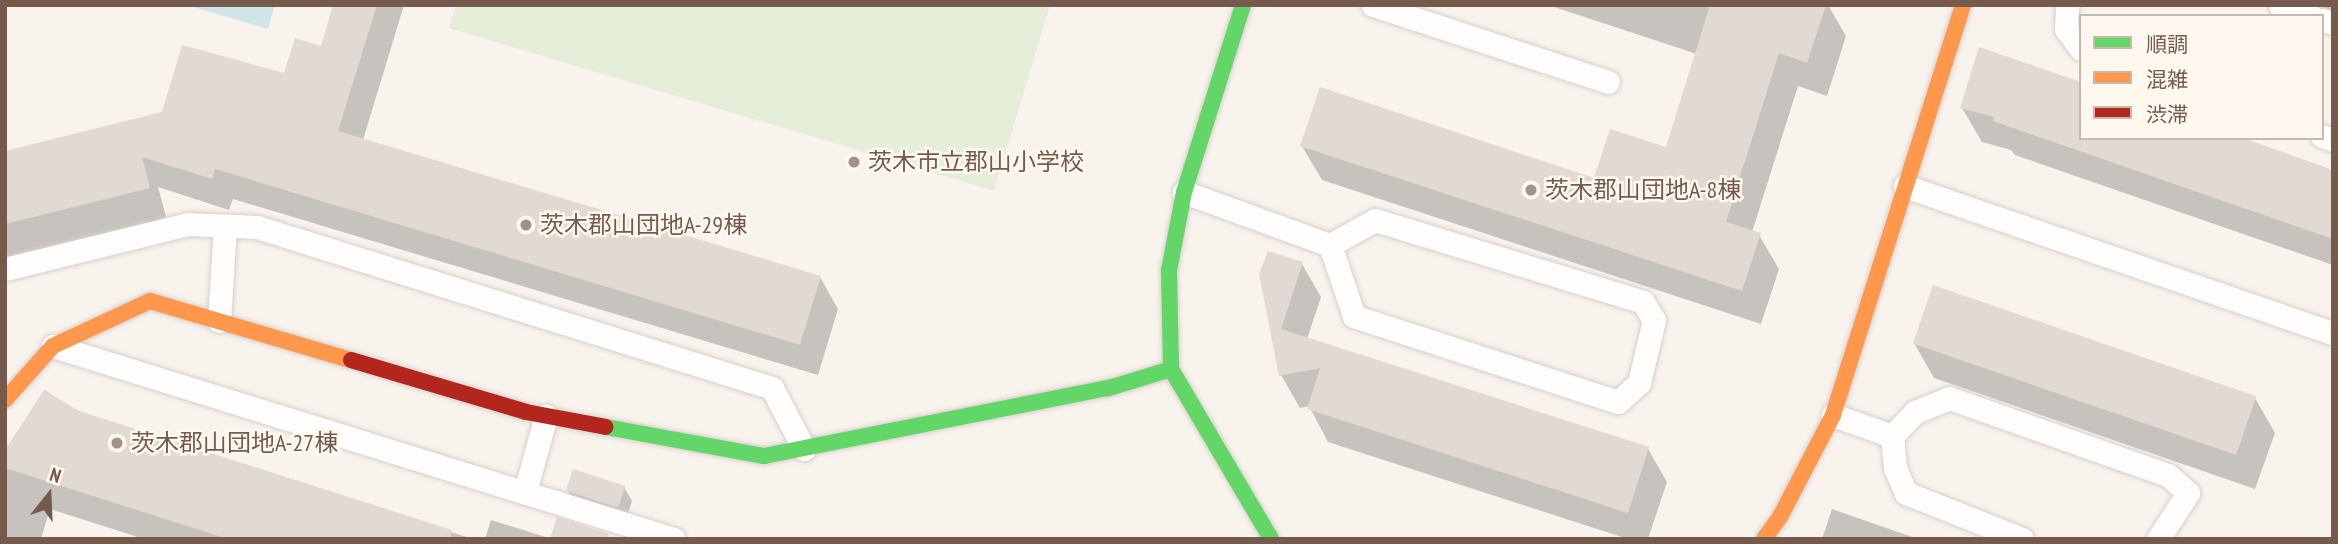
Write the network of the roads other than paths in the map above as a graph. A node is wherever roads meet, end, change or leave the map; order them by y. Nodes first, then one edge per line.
1 (1243, 5) edge
2 (1373, 5) edge
3 (1963, 5) edge
4 (2067, 5) edge
5 (2280, 5) edge
6 (2305, 14) edge
7 (2079, 46) edge
8 (1608, 82) dead end
9 (1905, 186) junction
10 (1184, 192) junction
11 (225, 226) junction
12 (1331, 245) junction
13 (5, 269) edge
14 (219, 321) junction
15 (2333, 333) edge
16 (53, 346) junction
17 (1171, 369) junction
18 (5, 400) edge
19 (1833, 415) junction
20 (547, 416) junction
21 (1892, 436) junction
22 (804, 449) junction
23 (526, 492) junction
24 (674, 539) edge
25 (1271, 539) edge
26 (1764, 539) edge
27 (2022, 539) edge
28 (2158, 539) edge

1 - 10 street
2 - 8 lane
3 - 9 street
4 - 7 lane
5 - 6 lane
9 - 15 lane
9 - 19 street
10 - 12 lane
10 - 17 street
11 - 13 lane
11 - 14 lane
11 - 22 lane
12 - 12 lane
14 - 16 street
14 - 20 street
16 - 18 street
16 - 23 lane
17 - 22 street
17 - 25 street
19 - 21 lane
19 - 26 street
20 - 22 street
20 - 23 lane
21 - 27 lane
21 - 28 lane
23 - 24 lane

